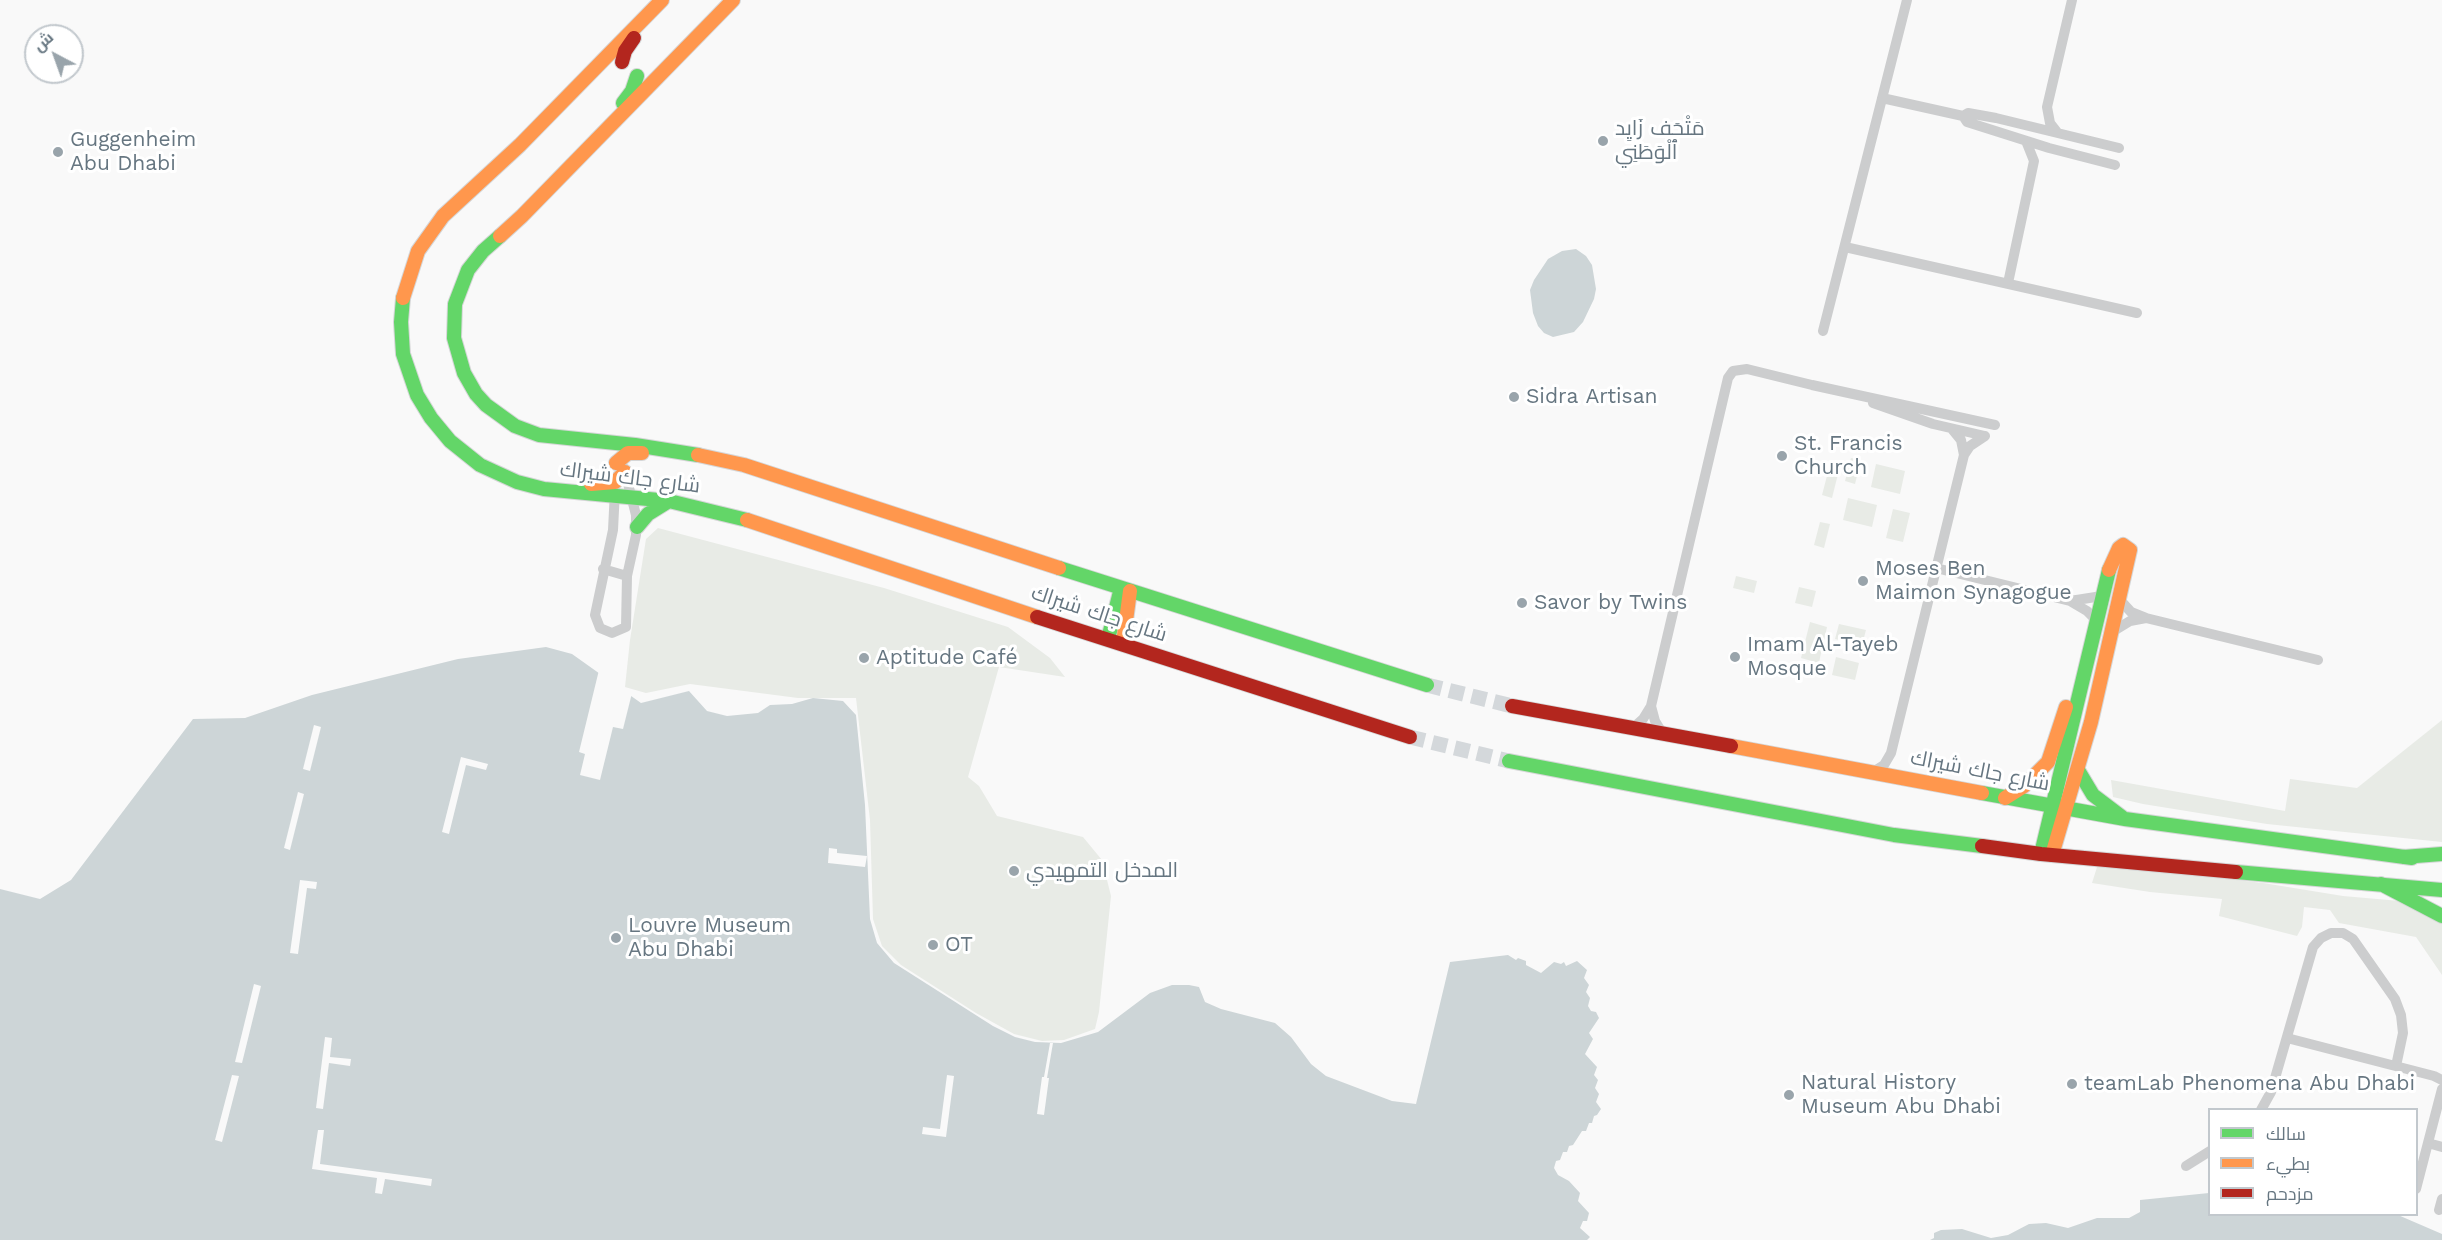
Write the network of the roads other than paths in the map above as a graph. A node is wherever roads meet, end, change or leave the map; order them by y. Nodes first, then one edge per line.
1 (662, 0) edge
2 (672, 0) edge
3 (733, 0) edge
4 (1907, 0) edge
5 (2072, 0) edge
6 (611, 51) junction
7 (622, 62) junction
8 (637, 76) junction
9 (648, 87) junction
10 (1882, 98) junction
11 (2048, 107) junction
12 (1963, 116) junction
13 (2029, 126) junction
14 (2057, 132) junction
15 (2026, 141) junction
16 (2049, 148) junction
17 (2120, 148) dead end
18 (2034, 160) junction
19 (2115, 165) dead end
20 (555, 182) junction
21 (1845, 247) junction
22 (2008, 283) junction
23 (2137, 313) dead end
24 (1823, 331) dead end
25 (1860, 396) junction
26 (1995, 424) dead end
27 (1952, 429) junction
28 (1964, 455) junction
29 (619, 465) junction
30 (630, 496) junction
31 (669, 501) junction
32 (637, 526) junction
33 (1936, 568) junction
34 (603, 569) junction
35 (627, 576) junction
36 (1126, 590) junction
37 (2102, 596) junction
38 (2120, 600) junction
39 (2070, 601) junction
40 (2146, 618) junction
41 (2096, 620) junction
42 (2112, 632) junction
43 (1108, 639) junction
44 (1123, 643) junction
45 (2318, 660) dead end
46 (2086, 665) junction
47 (1427, 685) tunnel mouth
48 (1512, 706) tunnel mouth
49 (1651, 706) junction
50 (1633, 728) junction
51 (1663, 734) junction
52 (1410, 737) tunnel mouth
53 (1891, 753) junction
54 (1509, 761) tunnel mouth
55 (2078, 770) junction
56 (1873, 772) junction
57 (1900, 777) junction
58 (2005, 798) junction
59 (2052, 805) junction
60 (2067, 808) junction
61 (2125, 819) junction
62 (2442, 854) edge
63 (2046, 855) junction
64 (2403, 857) junction
65 (2442, 861) edge
66 (2442, 881) edge
67 (2381, 885) junction
68 (2421, 887) junction
69 (2442, 890) edge
70 (2442, 916) edge
71 (2287, 1038) junction
72 (2396, 1066) junction
73 (2442, 1080) edge
74 (2442, 1089) edge
75 (2262, 1108) edge
76 (2428, 1143) junction
77 (2442, 1147) edge
78 (2208, 1152) edge
79 (2186, 1166) dead end
80 (2418, 1181) edge

1 - 6 main road, شارع جاك شيراك
2 - 7 main road
3 - 9 main road, شارع جاك شيراك
4 - 10 street
5 - 11 street
6 - 7 main road
6 - 29 main road, شارع جاك شيراك
7 - 8 main road
8 - 9 main road
8 - 20 main road
9 - 20 main road, شارع جاك شيراك
10 - 12 street
10 - 21 street
11 - 13 street
11 - 14 street
12 - 13 street
12 - 15 street
13 - 14 street
14 - 17 street
15 - 16 street
15 - 18 street
16 - 18 street
16 - 19 street
18 - 22 street
20 - 29 main road, شارع جاك شيراك
21 - 22 street
21 - 24 street
22 - 23 street
25 - 26 street
25 - 27 street
25 - 49 street
27 - 28 street
27 - 28 street
28 - 33 street
29 - 30 main road, شارع جاك شيراك
29 - 30 street
29 - 34 street
29 - 36 main road, شارع جاك شيراك
30 - 31 main road, شارع جاك شيراك
30 - 32 street
31 - 32 main road
31 - 43 main road, شارع جاك شيراك
32 - 35 street
33 - 39 street
33 - 53 street
34 - 35 street
34 - 35 street
36 - 43 main road
36 - 44 main road
36 - 47 main road, شارع جاك شيراك
37 - 38 main road
37 - 39 street
37 - 41 main road
38 - 40 street
38 - 42 main road
39 - 41 street
40 - 42 street
40 - 45 street
41 - 46 main road
42 - 55 main road
43 - 44 main road, شارع جاك شيراك
44 - 52 main road, شارع جاك شيراك
46 - 58 main road
46 - 59 main road
48 - 50 main road, شارع جاك شيراك
49 - 50 street
49 - 51 street
50 - 51 main road, شارع جاك شيراك
51 - 56 main road, شارع جاك شيراك
53 - 56 street
53 - 57 street
54 - 63 main road
55 - 60 main road
55 - 61 main road
56 - 57 main road, شارع جاك شيراك
57 - 58 main road, شارع جاك شيراك
58 - 59 main road, شارع جاك شيراك
59 - 60 main road, شارع جاك شيراك
59 - 63 main road
60 - 61 main road, شارع جاك شيراك
60 - 63 main road
61 - 64 main road, شارع جاك شيراك
62 - 64 main road
63 - 67 main road
64 - 65 main road, شارع جاك شيراك
66 - 68 main road
67 - 68 main road
67 - 70 main road
68 - 69 main road
71 - 72 street
71 - 72 street
71 - 75 street
72 - 73 street
74 - 76 street
76 - 77 street
76 - 80 street
78 - 79 street

